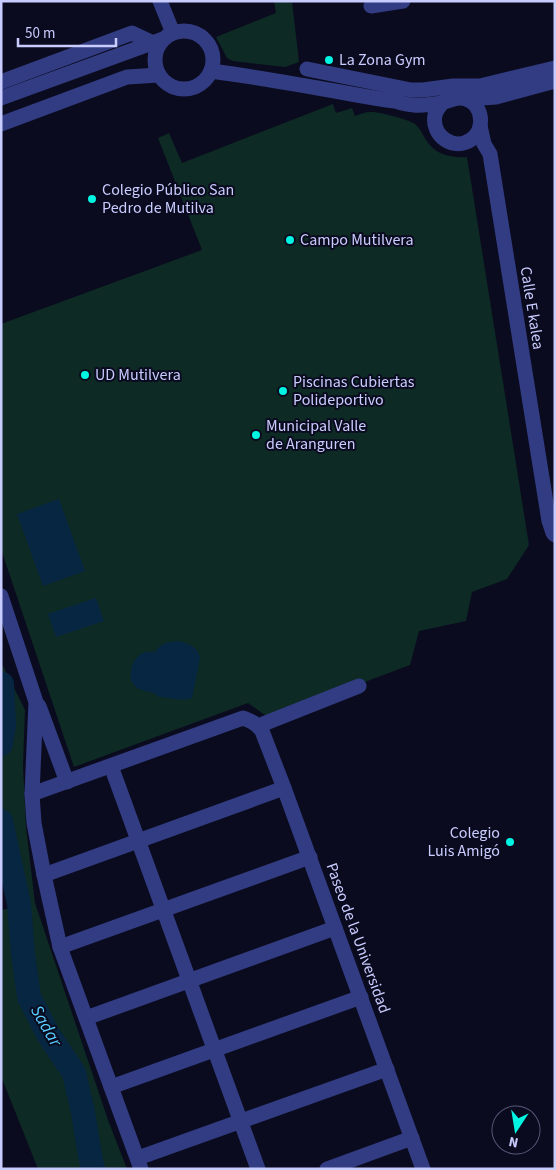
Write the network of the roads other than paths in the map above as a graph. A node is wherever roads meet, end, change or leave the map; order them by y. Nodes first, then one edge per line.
1 (160, 1) edge
2 (403, 1) edge
3 (371, 6) dead end
4 (162, 38) junction
5 (555, 68) edge
6 (307, 69) dead end
7 (211, 71) junction
8 (159, 75) junction
9 (555, 81) edge
10 (1, 82) edge
11 (496, 97) junction
12 (1, 98) edge
13 (467, 99) junction
14 (443, 102) junction
15 (414, 105) junction
16 (480, 121) junction
17 (435, 122) junction
18 (1, 124) edge
19 (465, 143) junction
20 (493, 175) junction
21 (555, 535) edge
22 (1, 596) edge
23 (359, 686) dead end
24 (36, 702) junction
25 (256, 724) junction
26 (111, 766) junction
27 (67, 782) junction
28 (284, 788) junction
29 (32, 794) junction
30 (138, 841) junction
31 (310, 857) junction
32 (44, 875) junction
33 (163, 910) junction
34 (335, 928) junction
35 (60, 947) junction
36 (190, 981) junction
37 (361, 997) junction
38 (86, 1018) junction
39 (215, 1050) junction
40 (387, 1069) junction
41 (111, 1087) junction
42 (241, 1121) junction
43 (412, 1138) junction
44 (140, 1164) edge
45 (258, 1169) edge
46 (327, 1169) edge
47 (423, 1169) edge

1 - 4 street
2 - 3 street
4 - 7 street
4 - 8 street
4 - 10 street
4 - 12 street
5 - 6 street
7 - 8 street
7 - 15 street
8 - 18 street
9 - 11 street
11 - 13 street
11 - 16 street
13 - 14 street
13 - 16 street
14 - 15 street
14 - 17 street
15 - 17 street
16 - 19 street
16 - 20 street, Calle E kalea
17 - 19 street
19 - 20 street, Calle E kalea
20 - 21 street, Calle E kalea
22 - 24 street
23 - 25 street
24 - 27 street
24 - 29 street
25 - 26 street
25 - 28 street, Paseo de la Universidad
26 - 27 street
26 - 30 street
27 - 29 street
28 - 30 street
28 - 31 street, Paseo de la Universidad
29 - 32 street
30 - 32 street
30 - 33 street
31 - 33 street
31 - 34 street, Paseo de la Universidad
32 - 35 street
33 - 35 street
33 - 36 street
34 - 36 street
34 - 37 street, Paseo de la Universidad
35 - 38 street
36 - 38 street
36 - 39 street
37 - 39 street
37 - 40 street, Paseo de la Universidad
38 - 41 street
39 - 41 street
39 - 42 street
40 - 42 street
40 - 43 street, Paseo de la Universidad
41 - 44 street
42 - 44 street
42 - 45 street
43 - 46 street
43 - 47 street, Paseo de la Universidad

